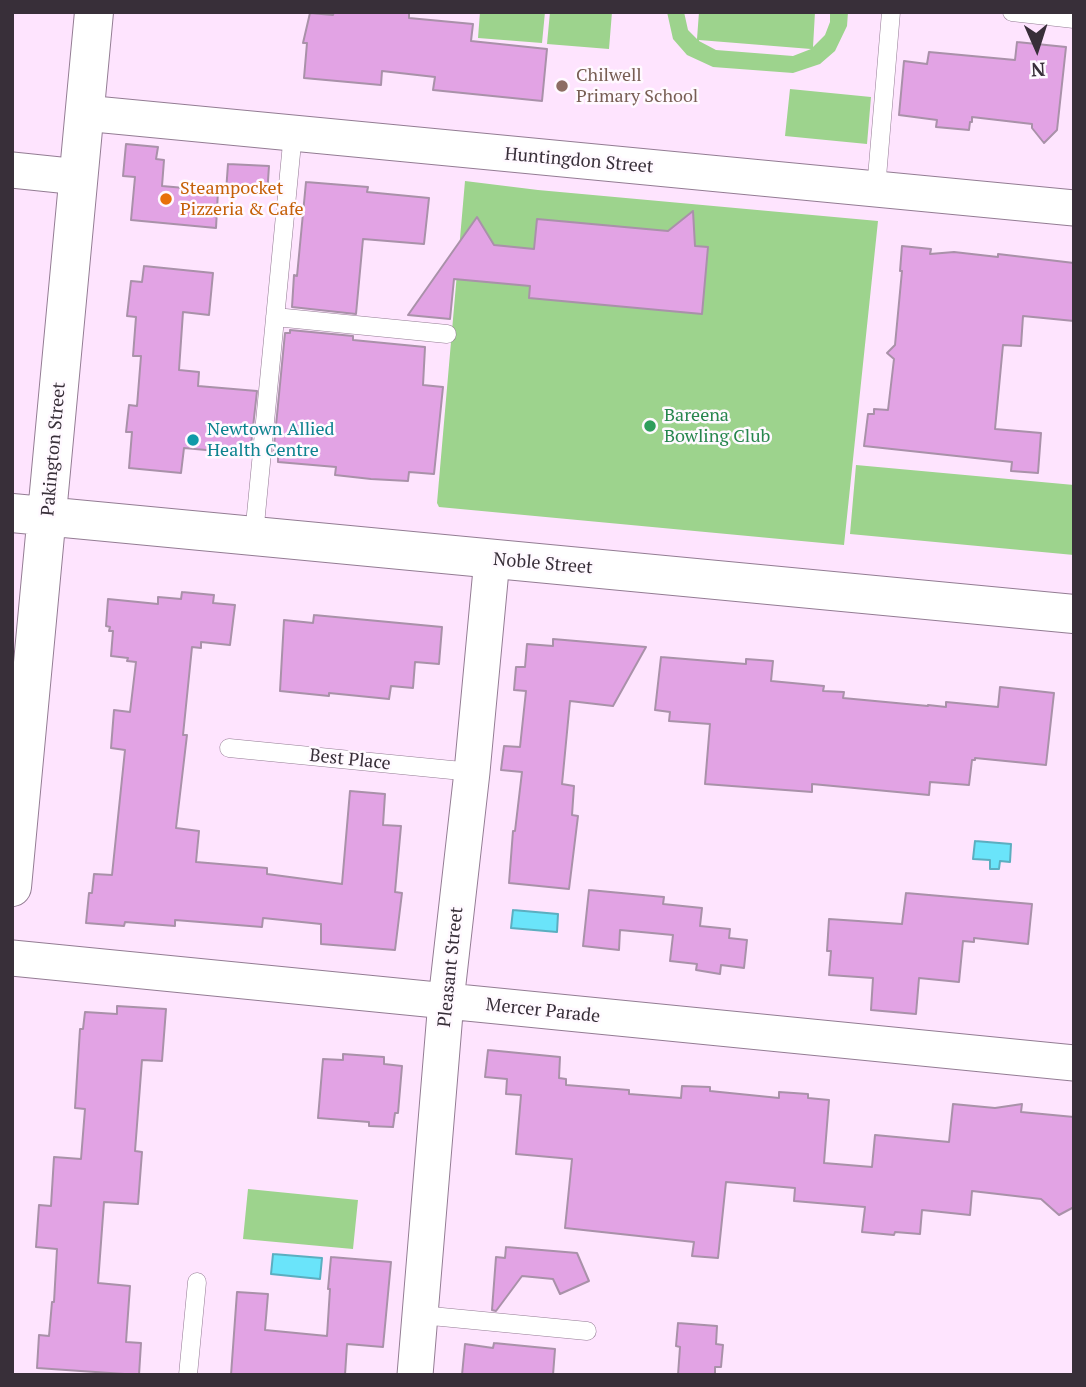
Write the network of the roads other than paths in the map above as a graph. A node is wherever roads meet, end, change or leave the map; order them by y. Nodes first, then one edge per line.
1 (94, 12) edge
2 (891, 12) edge
3 (1012, 12) edge
4 (1074, 19) edge
5 (84, 113) junction
6 (293, 134) junction
7 (12, 170) edge
8 (79, 177) junction
9 (876, 189) junction
10 (1074, 208) edge
11 (275, 317) junction
12 (447, 334) dead end
13 (30, 515) edge
14 (254, 535) junction
15 (492, 559) junction
16 (1074, 614) edge
17 (229, 748) dead end
18 (472, 772) junction
19 (12, 887) edge
20 (12, 958) edge
21 (446, 1001) junction
22 (1074, 1063) edge
23 (197, 1282) dead end
24 (421, 1315) junction
25 (587, 1331) dead end
26 (188, 1375) edge
27 (415, 1375) edge

1 - 5 street, Pakington Street
2 - 9 lane
3 - 4 lane
5 - 6 street, Huntingdon Street
5 - 8 street, Pakington Street
6 - 9 street, Huntingdon Street
6 - 11 lane
7 - 8 street
8 - 13 street, Pakington Street
9 - 10 street, Huntingdon Street
11 - 12 lane
11 - 14 lane
13 - 14 street, Noble Street
13 - 19 street, Pakington Street
14 - 15 street, Noble Street
15 - 16 street, Noble Street
15 - 18 street, Pleasant Street
17 - 18 lane, Best Place
18 - 21 street, Pleasant Street
20 - 21 street, Mercer Parade
21 - 22 street, Mercer Parade
21 - 24 street, Pleasant Street
23 - 26 lane
24 - 25 lane
24 - 27 street, Pleasant Street

